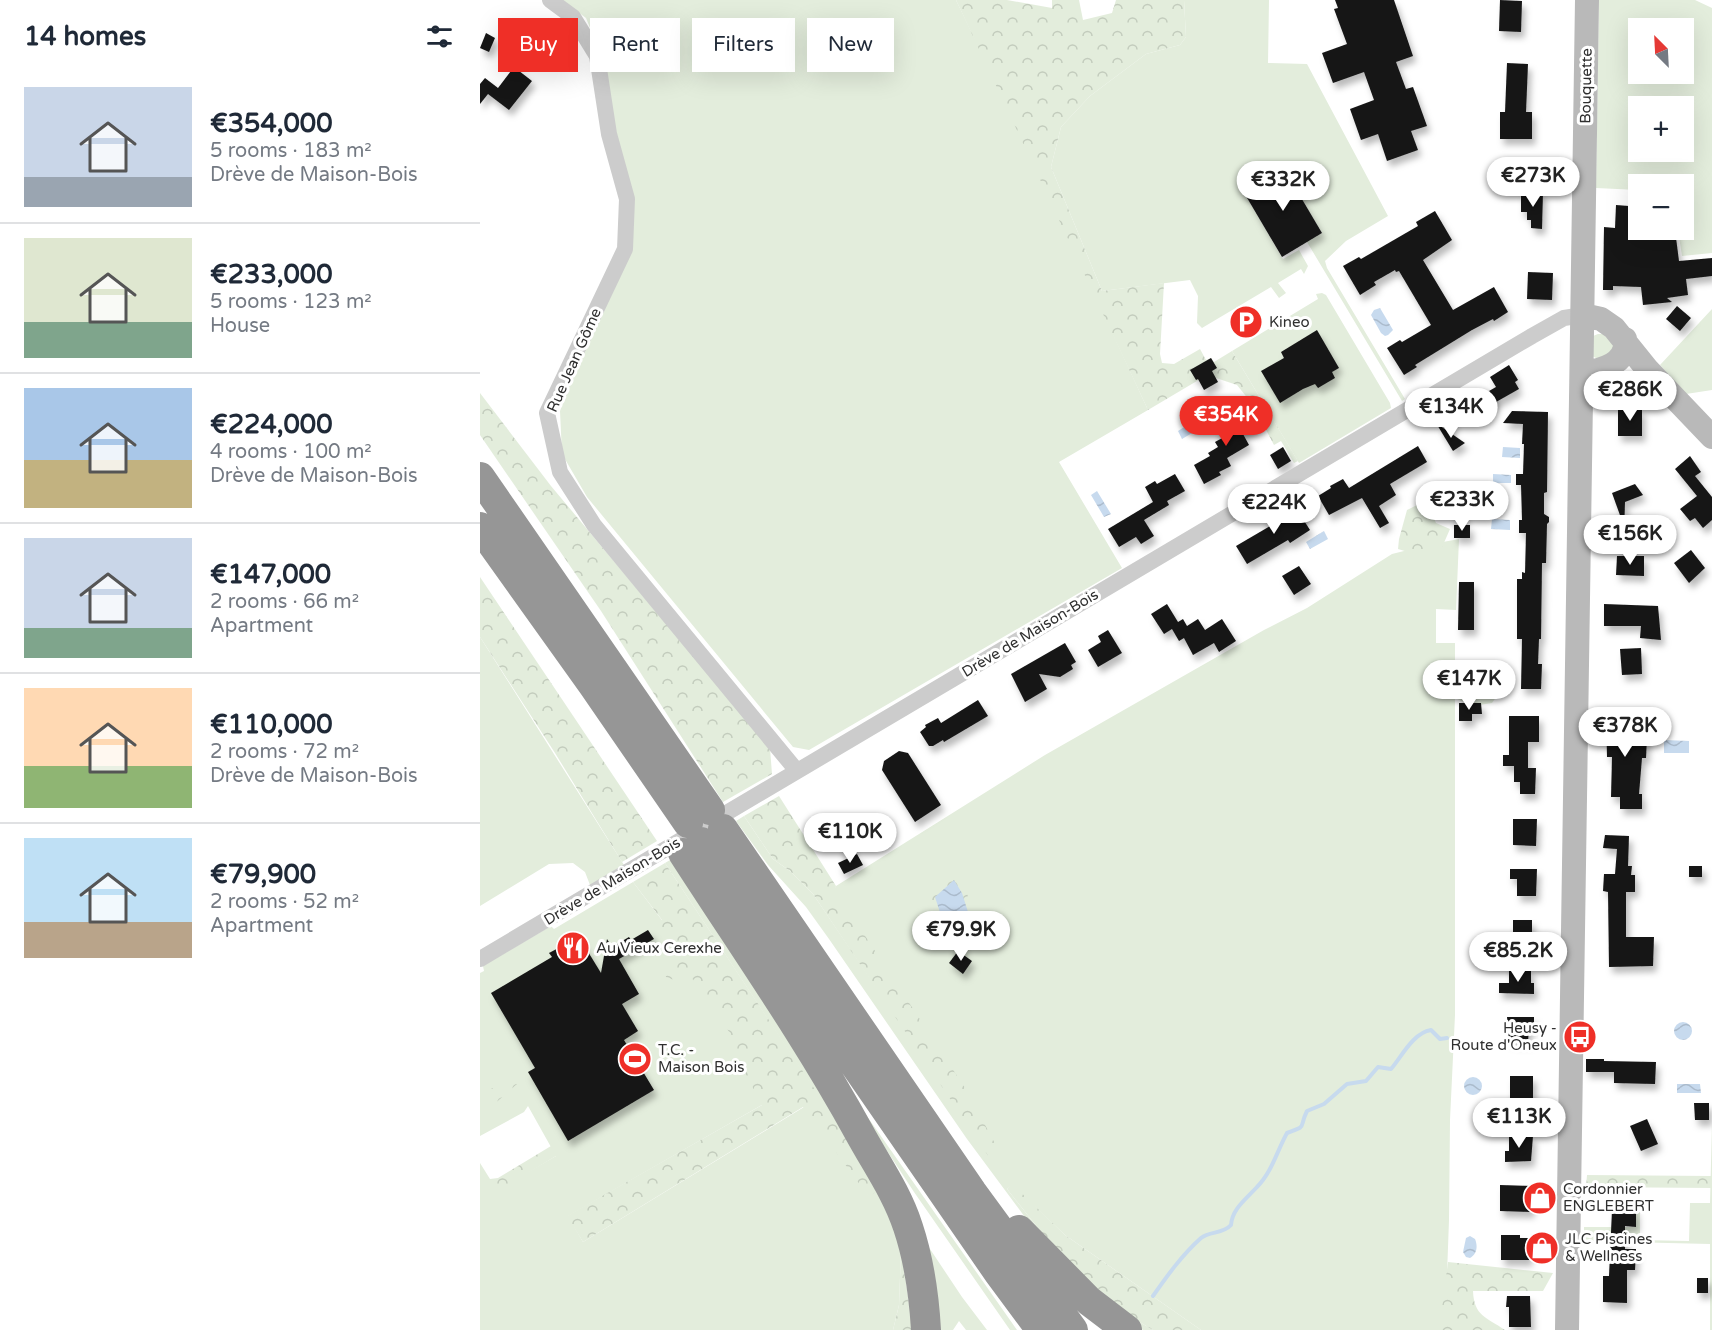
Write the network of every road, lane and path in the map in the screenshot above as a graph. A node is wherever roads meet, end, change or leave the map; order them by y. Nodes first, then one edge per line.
1 (550, 0) edge
2 (1587, 0) edge
3 (1583, 315) junction
4 (1622, 350) junction
5 (1582, 374) junction
6 (1712, 437) edge
7 (480, 477) edge
8 (480, 527) edge
9 (480, 541) edge
10 (797, 771) junction
11 (696, 831) junction
12 (773, 902) junction
13 (480, 959) edge
14 (926, 1330) edge
15 (1041, 1330) edge
16 (1073, 1330) edge
17 (1128, 1330) edge
18 (1567, 1330) edge

1 - 10 street, Rue Jean Gôme
2 - 3 main road, Bouquette
3 - 4 main road
3 - 5 main road, Bouquette
3 - 10 street, Drève de Maison-Bois
4 - 5 main road
4 - 6 main road
5 - 18 main road, Bouquette
7 - 11 highway
8 - 11 highway
9 - 11 highway
10 - 13 street, Drève de Maison-Bois
11 - 12 highway
11 - 14 highway
11 - 15 highway
12 - 16 highway
12 - 17 highway

